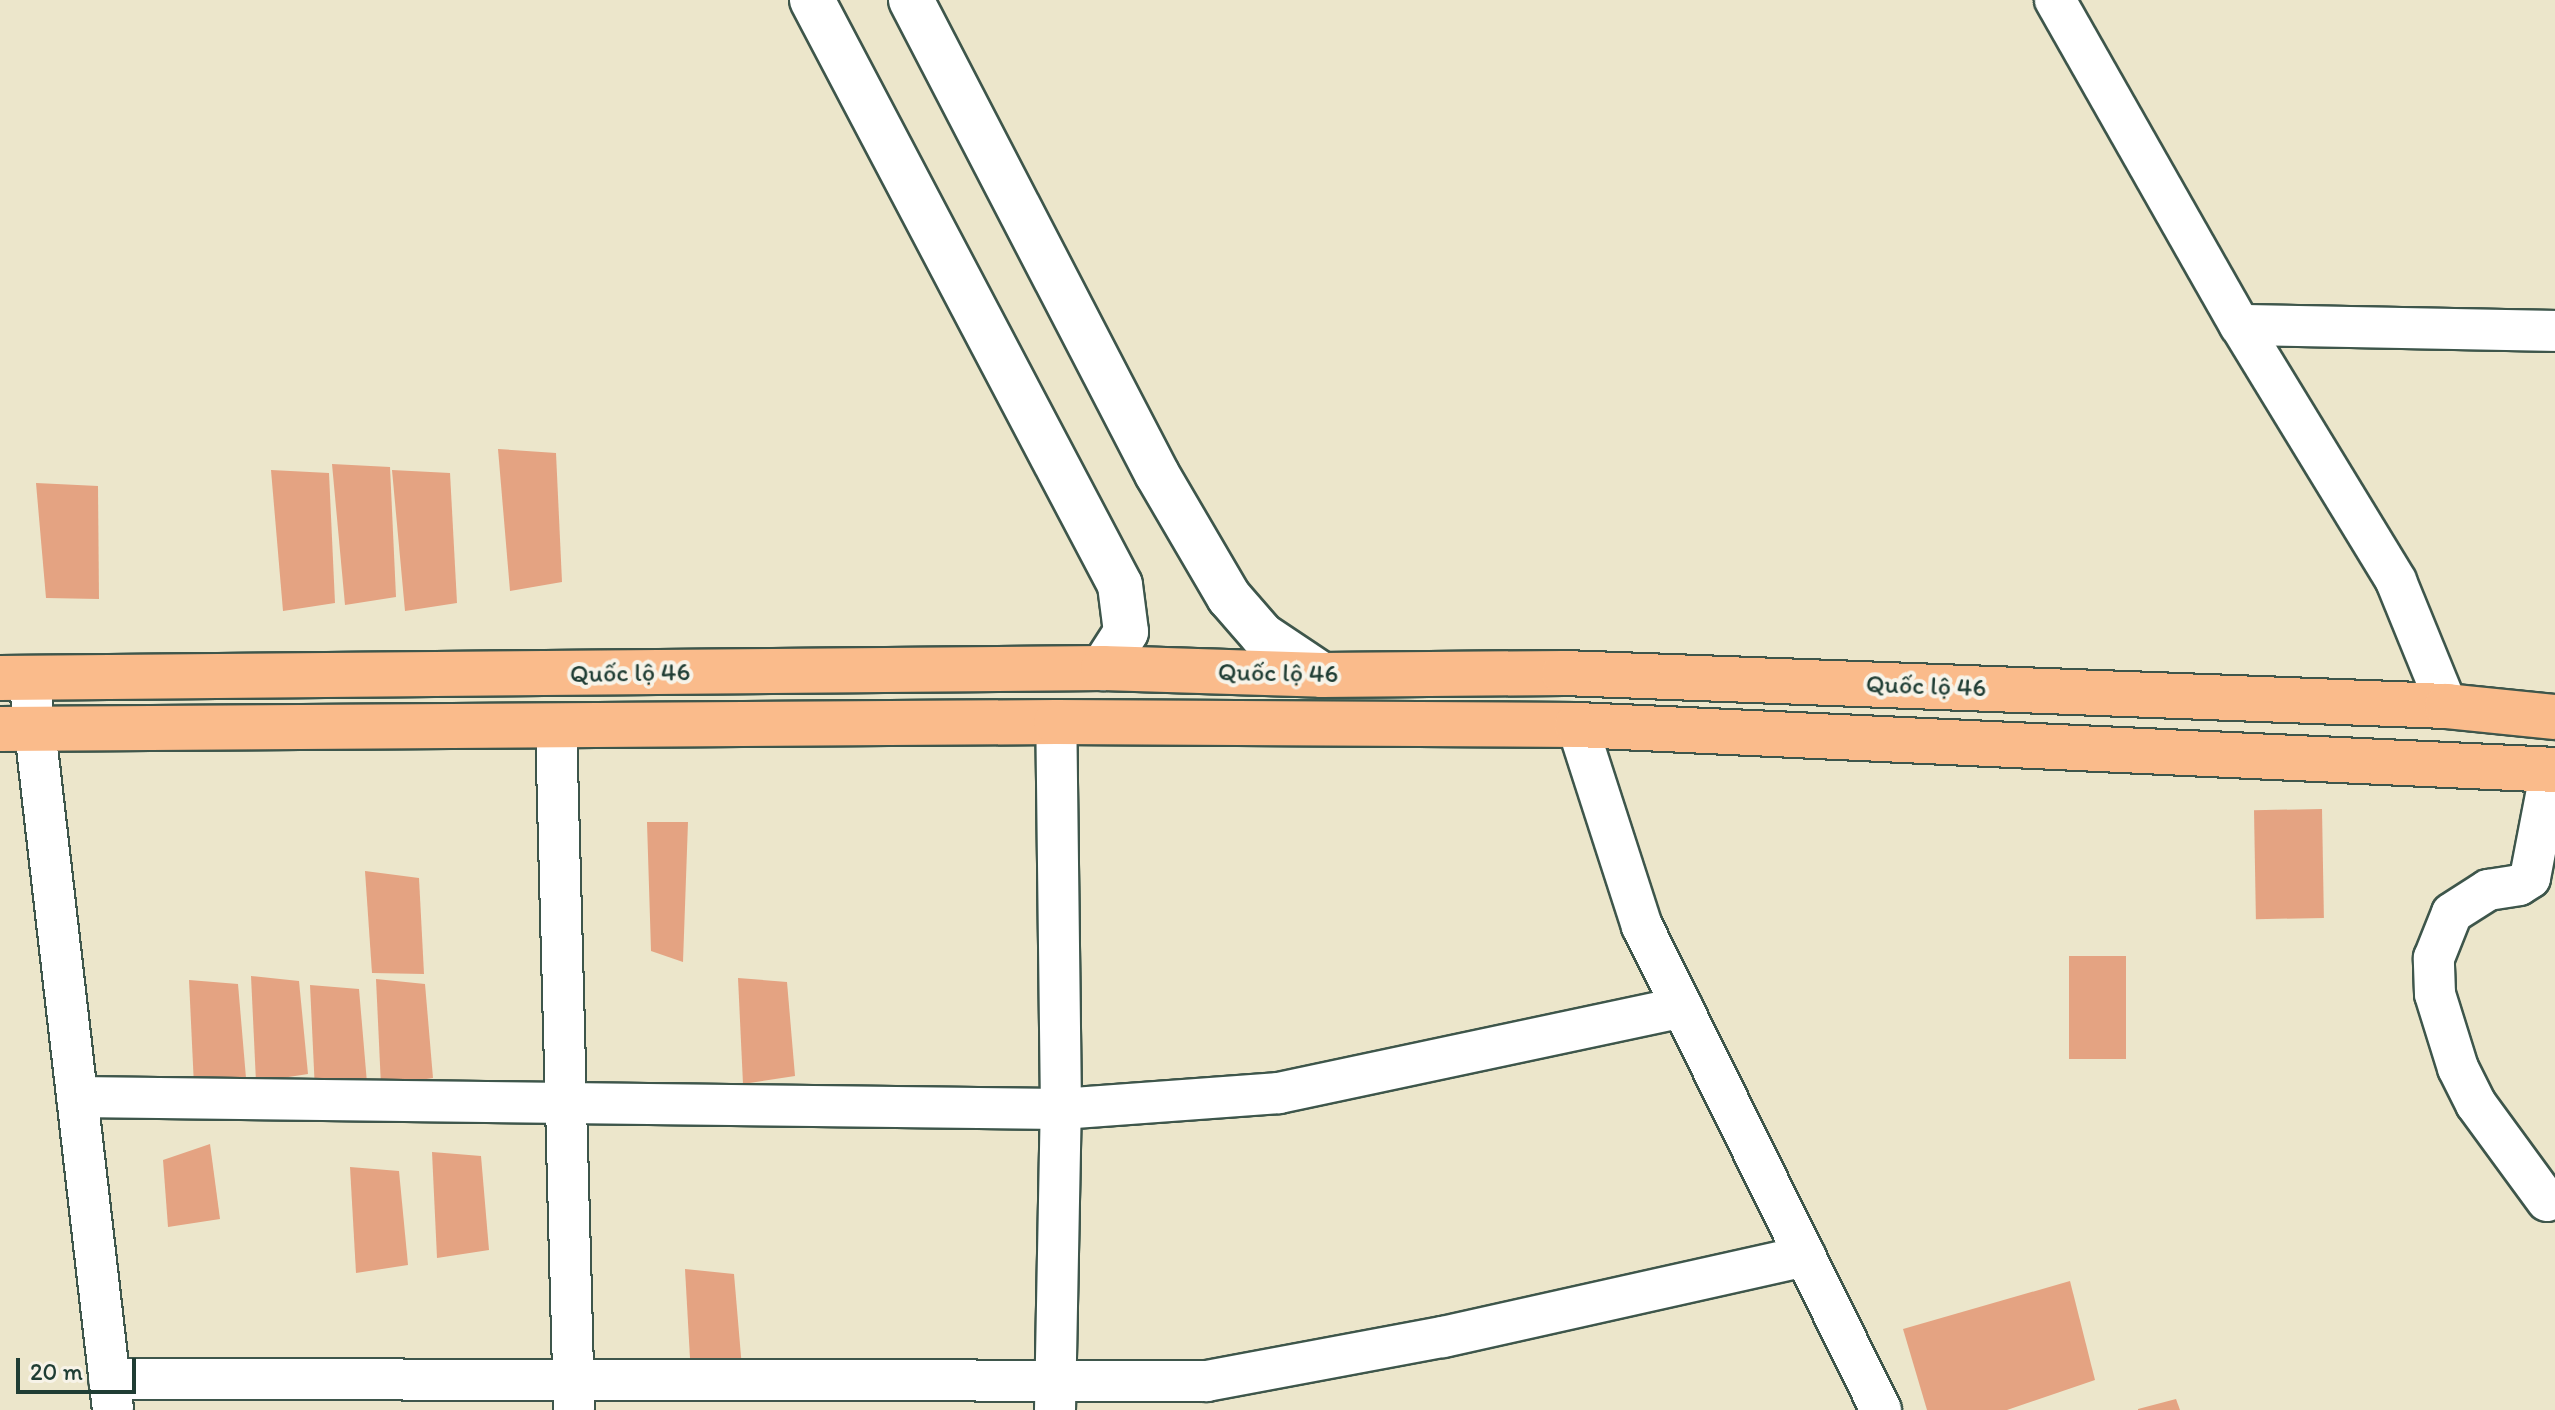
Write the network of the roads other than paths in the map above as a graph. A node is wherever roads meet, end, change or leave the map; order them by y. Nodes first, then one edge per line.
1 (812, 0) edge
2 (911, 0) edge
3 (2055, 0) edge
4 (2240, 325) junction
5 (2555, 331) edge
6 (1103, 668) junction
7 (1322, 675) junction
8 (15, 678) edge
9 (1795, 681) junction
10 (2447, 706) junction
11 (2555, 717) edge
12 (1056, 722) junction
13 (1577, 725) junction
14 (556, 726) junction
15 (18, 729) edge
16 (1790, 735) junction
17 (2553, 770) edge
18 (1682, 1007) junction
19 (77, 1097) junction
20 (564, 1103) junction
21 (1061, 1109) junction
22 (2547, 1201) dead end
23 (1805, 1256) junction
24 (111, 1394) edge
25 (574, 1394) edge
26 (1055, 1394) edge
27 (1881, 1410) edge

1 - 6 street
2 - 7 street
3 - 4 street
4 - 5 street
4 - 10 street
6 - 7 highway, Quốc lộ 46
6 - 8 highway, Quốc lộ 46
7 - 9 highway, Quốc lộ 46
8 - 15 street
9 - 10 highway, Quốc lộ 46
9 - 16 highway
10 - 11 highway, Quốc lộ 46
12 - 13 highway, Quốc lộ 46
12 - 14 highway, Quốc lộ 46
12 - 21 street
13 - 16 highway, Quốc lộ 46
13 - 18 street
14 - 15 highway, Quốc lộ 46
14 - 20 street
15 - 19 street
16 - 17 highway, Quốc lộ 46
17 - 22 street
18 - 21 street
18 - 23 street
19 - 20 street
19 - 24 street
20 - 21 street
20 - 25 street
21 - 26 street
23 - 26 street
23 - 27 street
24 - 25 street
25 - 26 street

